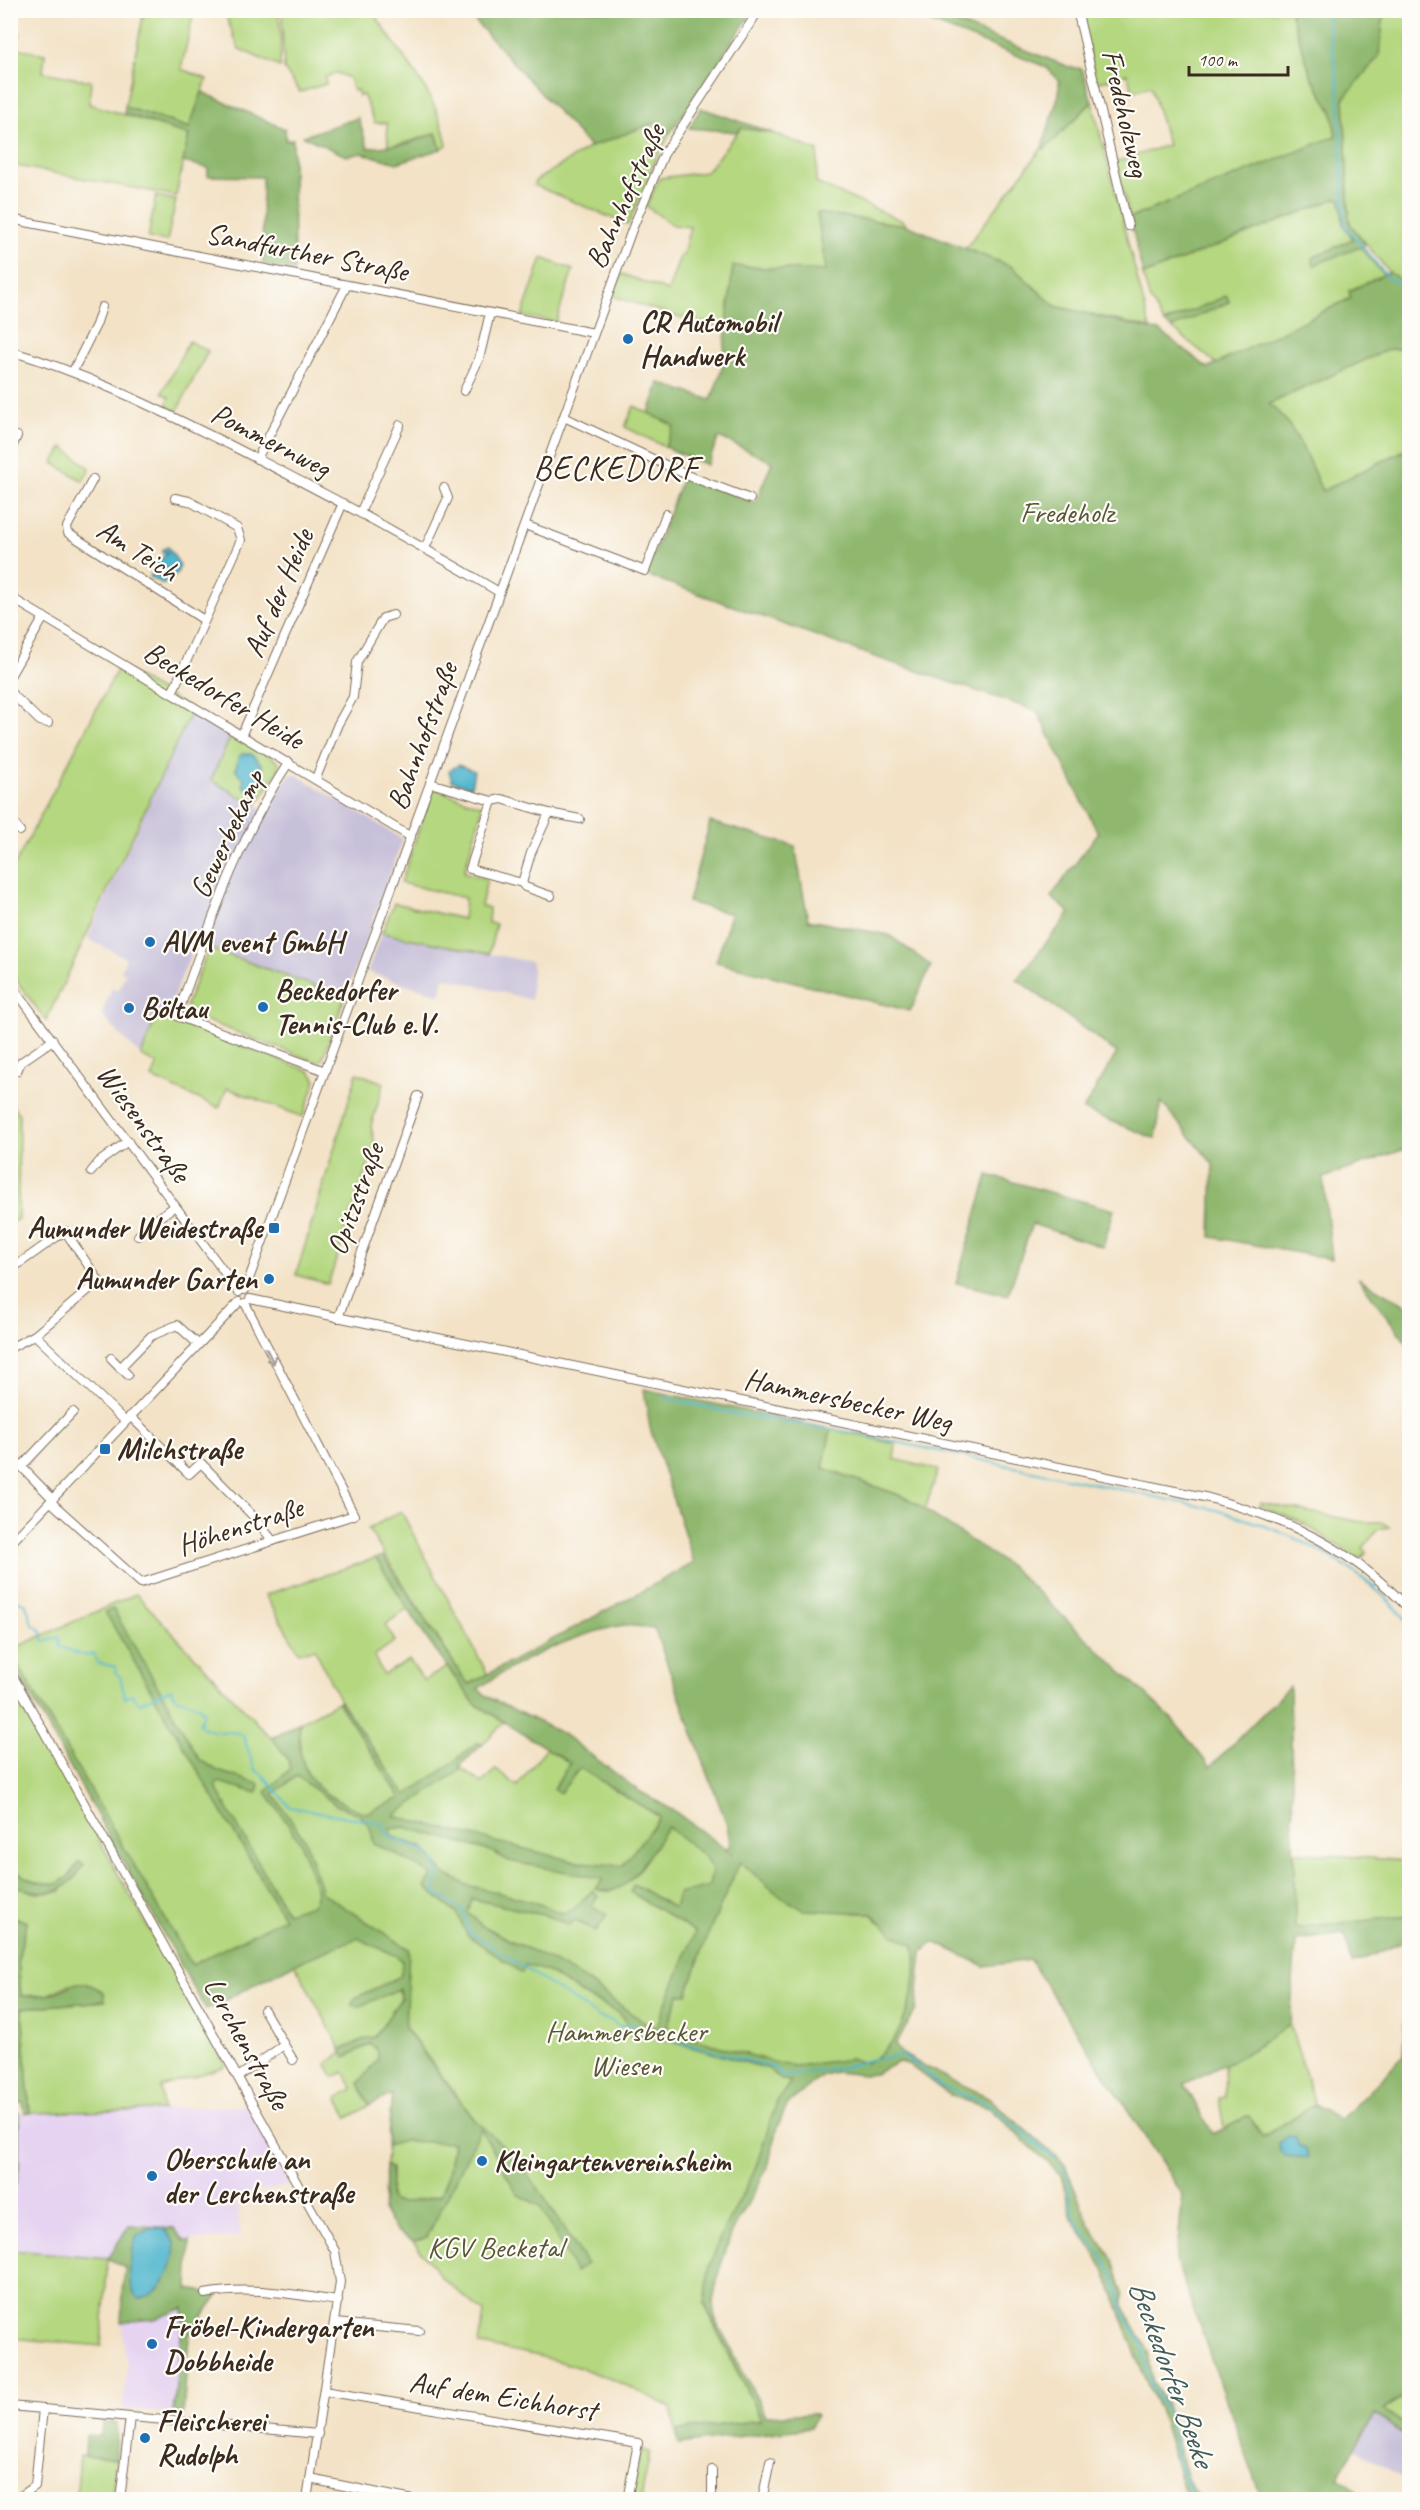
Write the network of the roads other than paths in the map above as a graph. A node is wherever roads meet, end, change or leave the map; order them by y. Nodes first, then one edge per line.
1 (759, 10) edge
2 (1077, 10) edge
3 (10, 219) edge
4 (1128, 226) dead end
5 (347, 285) junction
6 (102, 307) dead end
7 (490, 313) junction
8 (594, 333) junction
9 (10, 351) edge
10 (73, 370) junction
11 (464, 391) dead end
12 (564, 417) junction
13 (400, 425) dead end
14 (17, 436) dead end
15 (10, 452) edge
16 (257, 459) junction
17 (93, 479) dead end
18 (444, 488) dead end
19 (175, 498) dead end
20 (750, 499) dead end
21 (343, 503) junction
22 (360, 513) junction
23 (666, 514) dead end
24 (525, 525) junction
25 (425, 548) junction
26 (499, 592) junction
27 (10, 597) edge
28 (393, 615) dead end
29 (44, 617) junction
30 (204, 620) junction
31 (10, 676) edge
32 (10, 692) edge
33 (172, 693) junction
34 (48, 723) dead end
35 (242, 734) junction
36 (289, 762) junction
37 (316, 778) junction
38 (430, 783) junction
39 (492, 801) junction
40 (549, 813) junction
41 (10, 819) edge
42 (580, 819) dead end
43 (20, 831) dead end
44 (411, 837) junction
45 (522, 884) junction
46 (551, 896) dead end
47 (10, 982) edge
48 (53, 1040) junction
49 (17, 1071) dead end
50 (325, 1071) junction
51 (418, 1096) dead end
52 (128, 1140) junction
53 (91, 1172) dead end
54 (175, 1206) junction
55 (138, 1236) dead end
56 (10, 1270) edge
57 (242, 1291) junction
58 (245, 1301) junction
59 (338, 1318) junction
60 (35, 1335) junction
61 (198, 1344) junction
62 (10, 1348) edge
63 (111, 1358) dead end
64 (120, 1368) junction
65 (128, 1375) dead end
66 (73, 1412) dead end
67 (128, 1419) junction
68 (10, 1455) edge
69 (22, 1466) junction
70 (52, 1500) junction
71 (273, 1541) junction
72 (10, 1544) edge
73 (1410, 1610) edge
74 (10, 1671) edge
75 (264, 2010) dead end
76 (284, 2045) junction
77 (293, 2060) dead end
78 (238, 2077) junction
79 (206, 2294) dead end
80 (338, 2301) junction
81 (335, 2323) junction
82 (419, 2331) dead end
83 (324, 2391) junction
84 (10, 2406) edge
85 (43, 2409) junction
86 (130, 2417) junction
87 (318, 2434) junction
88 (770, 2462) dead end
89 (712, 2470) dead end
90 (310, 2479) junction
91 (21, 2499) edge
92 (120, 2499) edge
93 (307, 2499) edge
94 (413, 2499) edge
95 (627, 2499) edge
96 (712, 2499) edge
97 (762, 2499) edge

1 - 8 street, Bahnhofstraße
2 - 4 street, Fredeholzweg
3 - 5 street, Sandfurther Straße
5 - 7 street, Sandfurther Straße
5 - 16 street
6 - 10 street
7 - 8 street, Sandfurther Straße
7 - 11 street
8 - 12 street, Bahnhofstraße
9 - 10 street, Pommernweg
10 - 16 street, Pommernweg
12 - 20 street
12 - 24 street, Bahnhofstraße
13 - 22 street
14 - 15 street
16 - 21 street, Pommernweg
17 - 30 street, Am Teich
18 - 25 street
19 - 30 street, Am Teich
21 - 22 street, Pommernweg
21 - 35 street, Auf der Heide
22 - 25 street, Pommernweg
23 - 24 street
24 - 26 street, Bahnhofstraße
25 - 26 street, Pommernweg
26 - 38 street, Bahnhofstraße
27 - 29 street, Beckedorfer Heide
28 - 37 street
29 - 31 street
29 - 33 street, Beckedorfer Heide
30 - 33 street, Am Teich
32 - 34 street
33 - 35 street, Beckedorfer Heide
35 - 36 street, Beckedorfer Heide
36 - 37 street, Beckedorfer Heide
36 - 50 street, Gewerbekamp
37 - 44 street, Beckedorfer Heide
38 - 39 street
38 - 44 street, Bahnhofstraße
39 - 40 street
39 - 45 street
40 - 42 street
40 - 45 street
41 - 43 street
44 - 50 street, Bahnhofstraße
45 - 46 street
47 - 48 street, Wiesenstraße
48 - 49 street
48 - 52 street, Wiesenstraße
50 - 57 street, Bahnhofstraße
51 - 59 street, Opitzstraße
52 - 53 street
52 - 54 street, Wiesenstraße
54 - 55 street
54 - 57 street, Wiesenstraße
56 - 60 street
57 - 58 street, Bahnhofstraße
57 - 58 street, Wiesenstraße
58 - 59 street, Hammersbecker Weg
58 - 61 street
58 -> 71 street, Höhenstraße
59 - 73 street, Hammersbecker Weg
60 - 62 street
60 - 67 street
61 - 64 street
61 - 67 street
63 - 64 street
64 - 65 street
66 - 69 street
67 - 70 street
67 - 71 street
68 - 69 street
69 - 70 street
70 - 71 street, Höhenstraße
70 - 72 street
74 - 78 street, Lerchenstraße
75 - 76 street
76 - 77 street
76 - 78 street
78 - 80 street, Lerchenstraße
79 - 80 street
80 - 81 street, Lerchenstraße
81 - 82 street
81 - 83 street, Lerchenstraße
83 - 87 street, Lerchenstraße
83 - 95 street, Auf dem Eichhorst
84 - 85 street
85 - 86 street
85 - 91 street
86 - 87 street
86 - 92 street
87 - 90 street, Lerchenstraße
88 - 97 street
89 - 96 street
90 - 93 street, Lerchenstraße
90 - 94 street

